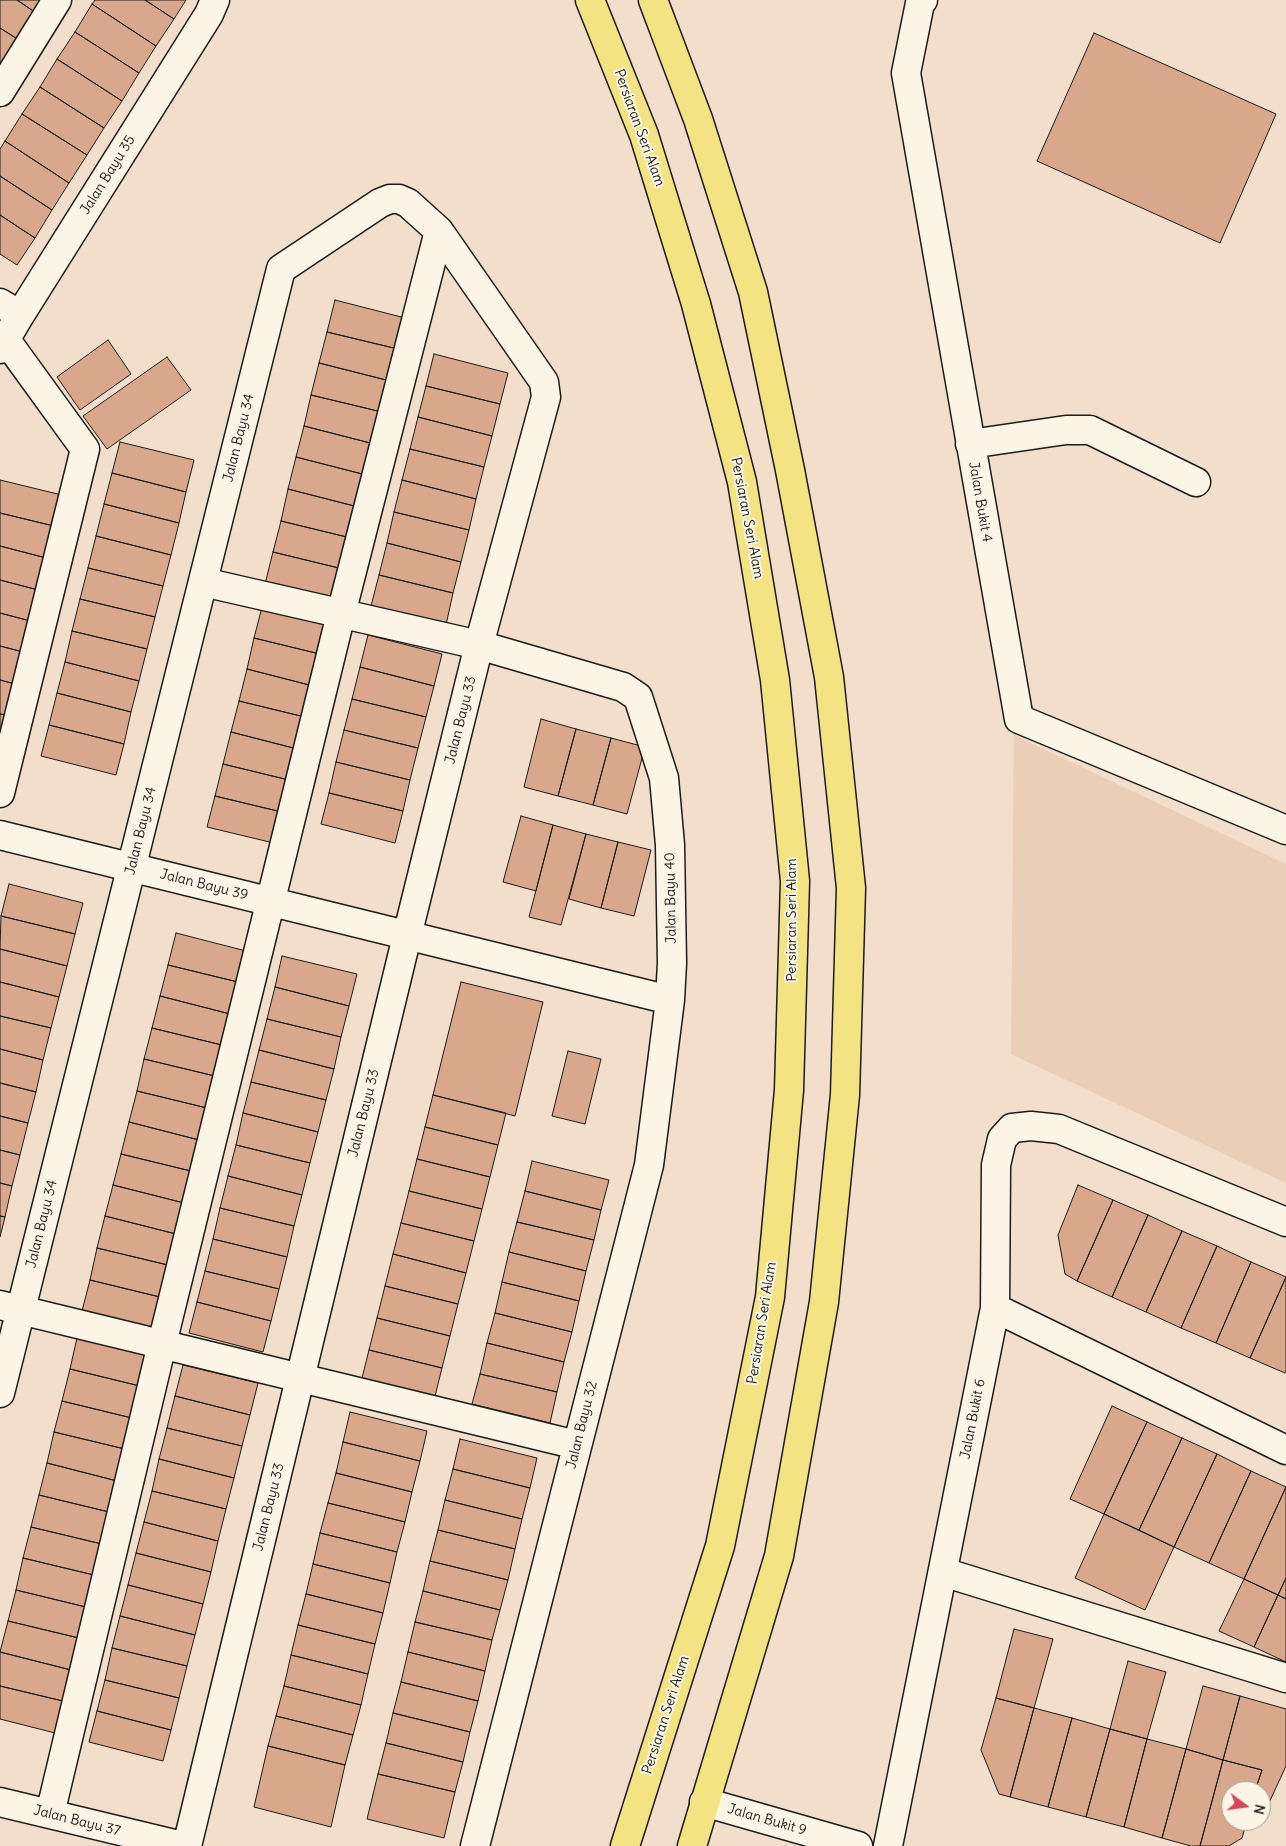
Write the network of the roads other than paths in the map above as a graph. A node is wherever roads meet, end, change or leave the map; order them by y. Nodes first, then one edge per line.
1 (57, 0) edge
2 (216, 0) edge
3 (590, 0) edge
4 (652, 0) edge
5 (923, 0) edge
6 (0, 92) edge
7 (439, 231) junction
8 (10, 309) edge
9 (3, 345) edge
10 (970, 444) junction
11 (1196, 482) dead end
12 (204, 582) junction
13 (341, 614) junction
14 (479, 645) junction
15 (0, 793) edge
16 (1286, 830) edge
17 (0, 835) edge
18 (132, 867) junction
19 (271, 901) junction
20 (407, 936) junction
21 (670, 1000) junction
22 (1286, 1222) edge
23 (10, 1308) edge
24 (995, 1308) junction
25 (162, 1344) junction
26 (300, 1378) junction
27 (0, 1393) edge
28 (577, 1445) junction
29 (1286, 1450) edge
30 (943, 1572) junction
31 (1286, 1678) edge
32 (0, 1802) edge
33 (704, 1802) junction
34 (50, 1814) junction
35 (183, 1846) edge
36 (187, 1846) edge
37 (475, 1846) edge
38 (625, 1846) edge
39 (692, 1846) edge
40 (858, 1846) edge
41 (888, 1846) edge

1 - 6 street
2 - 8 street, Jalan Bayu 35
3 - 38 main road, Persiaran Seri Alam
4 - 33 main road
5 - 10 street, Jalan Bukit 4
7 - 12 street, Jalan Bayu 34
7 - 13 street
7 - 14 street, Jalan Bayu 33
8 - 9 street, Jalan Bayu 35
9 - 15 street
10 - 11 street
10 - 16 street, Jalan Bukit 4
12 - 13 street, Jalan Bayu 40
12 - 18 street, Jalan Bayu 34
13 - 14 street, Jalan Bayu 40
13 - 19 street
14 - 20 street, Jalan Bayu 33
14 - 21 street, Jalan Bayu 40
17 - 18 street, Jalan Bayu 39
18 - 19 street, Jalan Bayu 39
18 - 23 street, Jalan Bayu 34
19 - 20 street, Jalan Bayu 39
19 - 25 street
20 - 21 street
20 - 26 street, Jalan Bayu 33
21 - 28 street, Jalan Bayu 32
22 - 24 street, Jalan Bukit 6
23 - 25 street
23 - 27 street, Jalan Bayu 34
24 - 29 street
24 - 30 street, Jalan Bukit 6
25 - 26 street
25 - 34 street
26 - 28 street
26 - 36 street, Jalan Bayu 33
28 - 37 street, Jalan Bayu 32
30 - 31 street
30 - 41 street, Jalan Bukit 6
32 - 34 street, Jalan Bayu 37
33 - 39 main road
33 - 40 street, Jalan Bukit 9
34 - 35 street, Jalan Bayu 37

